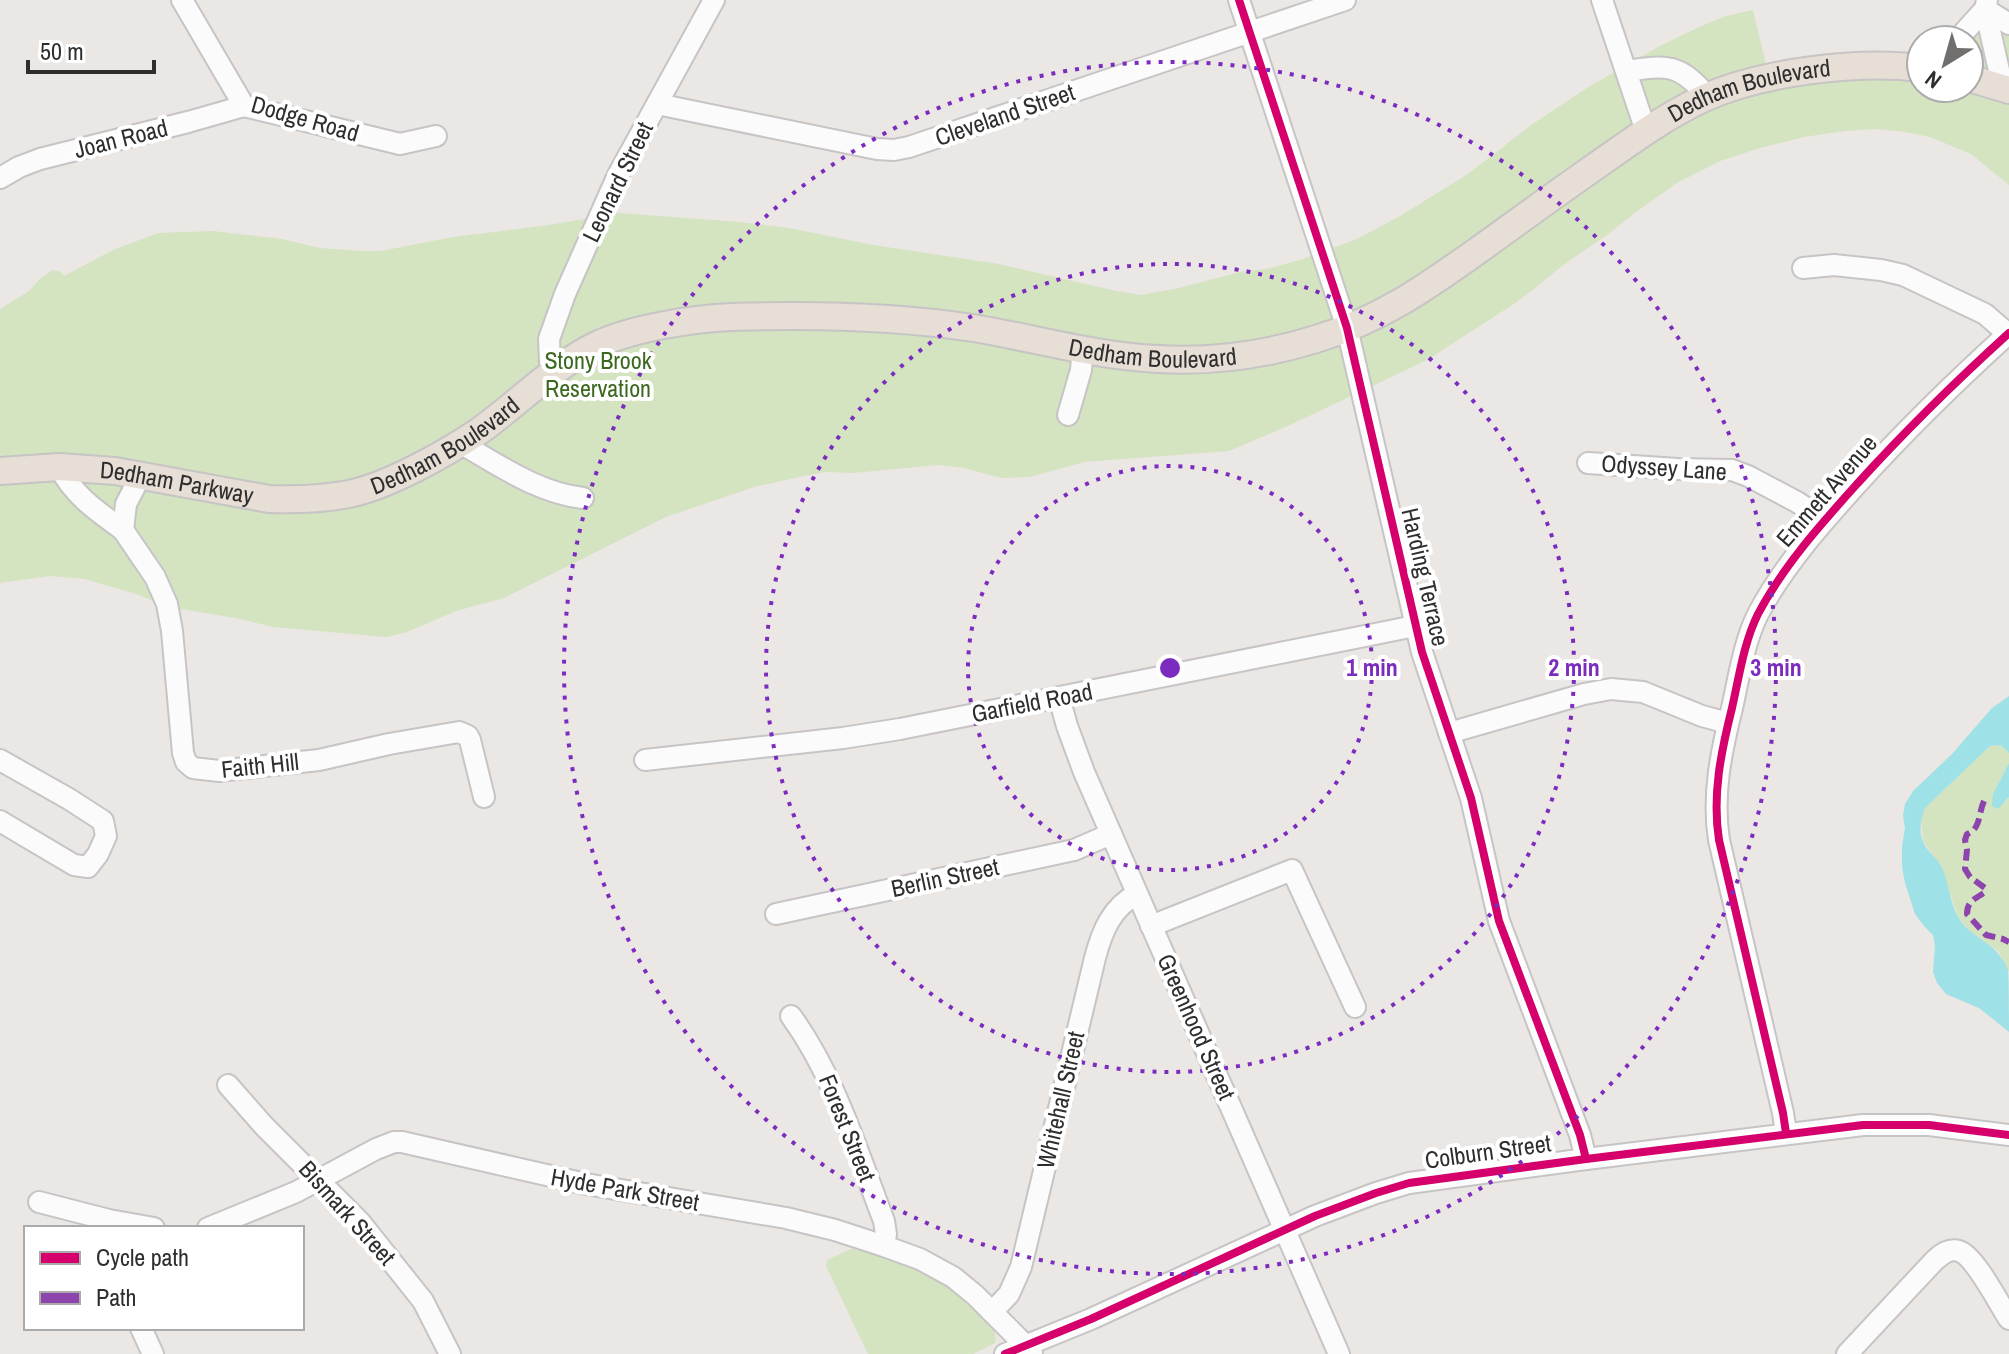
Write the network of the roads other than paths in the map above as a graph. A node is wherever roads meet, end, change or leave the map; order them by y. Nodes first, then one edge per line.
1 (182, 0) edge
2 (714, 0) edge
3 (1239, 0) edge
4 (1345, 0) edge
5 (1602, 0) edge
6 (1986, 5) edge
7 (1973, 24) edge
8 (2009, 24) edge
9 (1249, 32) junction
10 (1905, 67) edge
11 (1626, 71) junction
12 (1985, 83) edge
13 (2006, 89) edge
14 (1707, 96) junction
15 (657, 104) junction
16 (244, 106) junction
17 (1646, 131) junction
18 (436, 136) dead end
19 (0, 178) edge
20 (1803, 268) dead end
21 (1347, 328) junction
22 (2009, 334) edge
23 (1083, 348) junction
24 (556, 371) junction
25 (1068, 415) dead end
26 (460, 443) junction
27 (1588, 463) dead end
28 (59, 467) junction
29 (0, 471) edge
30 (141, 475) junction
31 (355, 493) joint
32 (583, 498) dead end
33 (1824, 520) junction
34 (123, 530) junction
35 (1415, 626) junction
36 (1059, 697) junction
37 (1728, 723) junction
38 (1449, 733) junction
39 (0, 760) edge
40 (645, 760) dead end
41 (484, 797) dead end
42 (0, 821) edge
43 (1111, 834) junction
44 (1137, 894) junction
45 (776, 914) dead end
46 (1151, 926) junction
47 (1355, 1007) dead end
48 (791, 1016) dead end
49 (228, 1085) dead end
50 (1786, 1133) junction
51 (2009, 1135) edge
52 (1586, 1159) junction
53 (320, 1180) junction
54 (39, 1202) dead end
55 (143, 1226) edge
56 (213, 1226) edge
57 (1285, 1230) junction
58 (884, 1246) junction
59 (992, 1312) junction
60 (2009, 1319) edge
61 (142, 1330) edge
62 (1030, 1350) edge
63 (153, 1354) edge
64 (450, 1354) edge
65 (1006, 1354) edge
66 (1339, 1354) edge
67 (1847, 1354) edge

1 - 16 street, Dodge Road
2 - 15 street, Leonard Street
3 - 9 street, Harding Terrace
4 - 9 street, Cleveland Street
5 - 11 street
6 - 7 street
6 - 8 street
6 - 13 street
9 - 15 street, Cleveland Street
9 - 21 street, Harding Terrace
10 - 14 main road, Dedham Boulevard
11 - 14 street
11 - 17 street
12 - 13 main road
14 - 17 main road, Dedham Boulevard
15 - 24 street, Leonard Street
16 - 18 street, Dodge Road
16 - 19 street, Joan Road
17 - 21 main road, Dedham Boulevard
20 - 22 street
21 - 23 main road, Dedham Boulevard
21 - 35 street, Harding Terrace
22 - 33 street, Emmett Avenue
23 - 24 main road, Dedham Boulevard
23 - 25 street
24 - 26 main road, Dedham Boulevard
26 - 31 main road, Dedham Boulevard
26 - 32 street
27 - 33 street, Odyssey Lane
28 - 29 main road, Dedham Parkway
28 - 30 main road, Dedham Parkway
28 - 34 street, Faith Hill
30 - 31 main road, Dedham Parkway
30 - 34 street
33 - 37 street, Emmett Avenue
34 - 41 street, Faith Hill
35 - 36 street, Garfield Road
35 - 38 street, Harding Terrace
36 - 40 street, Garfield Road
36 - 43 street, Greenhood Street
37 - 38 street
37 - 50 street, Emmett Avenue
38 - 52 street, Harding Terrace
39 - 42 street
43 - 44 street, Greenhood Street
43 - 45 street, Berlin Street
44 - 46 street, Greenhood Street
44 - 59 street, Whitehall Street
46 - 47 street
46 - 57 street, Greenhood Street
48 - 58 street, Forest Street
49 - 53 street, Bismark Street
50 - 51 street, Colburn Street
50 - 52 street, Colburn Street
52 - 57 street, Colburn Street
53 - 56 street, Hyde Park Street
53 - 58 street, Hyde Park Street
53 - 64 street, Bismark Street
54 - 55 street
57 - 62 street, Colburn Street
57 - 66 street, Greenhood Street
58 - 59 street, Hyde Park Street
59 - 62 street, Hyde Park Street
60 - 67 street
61 - 63 street
62 - 65 street, Colburn Street

